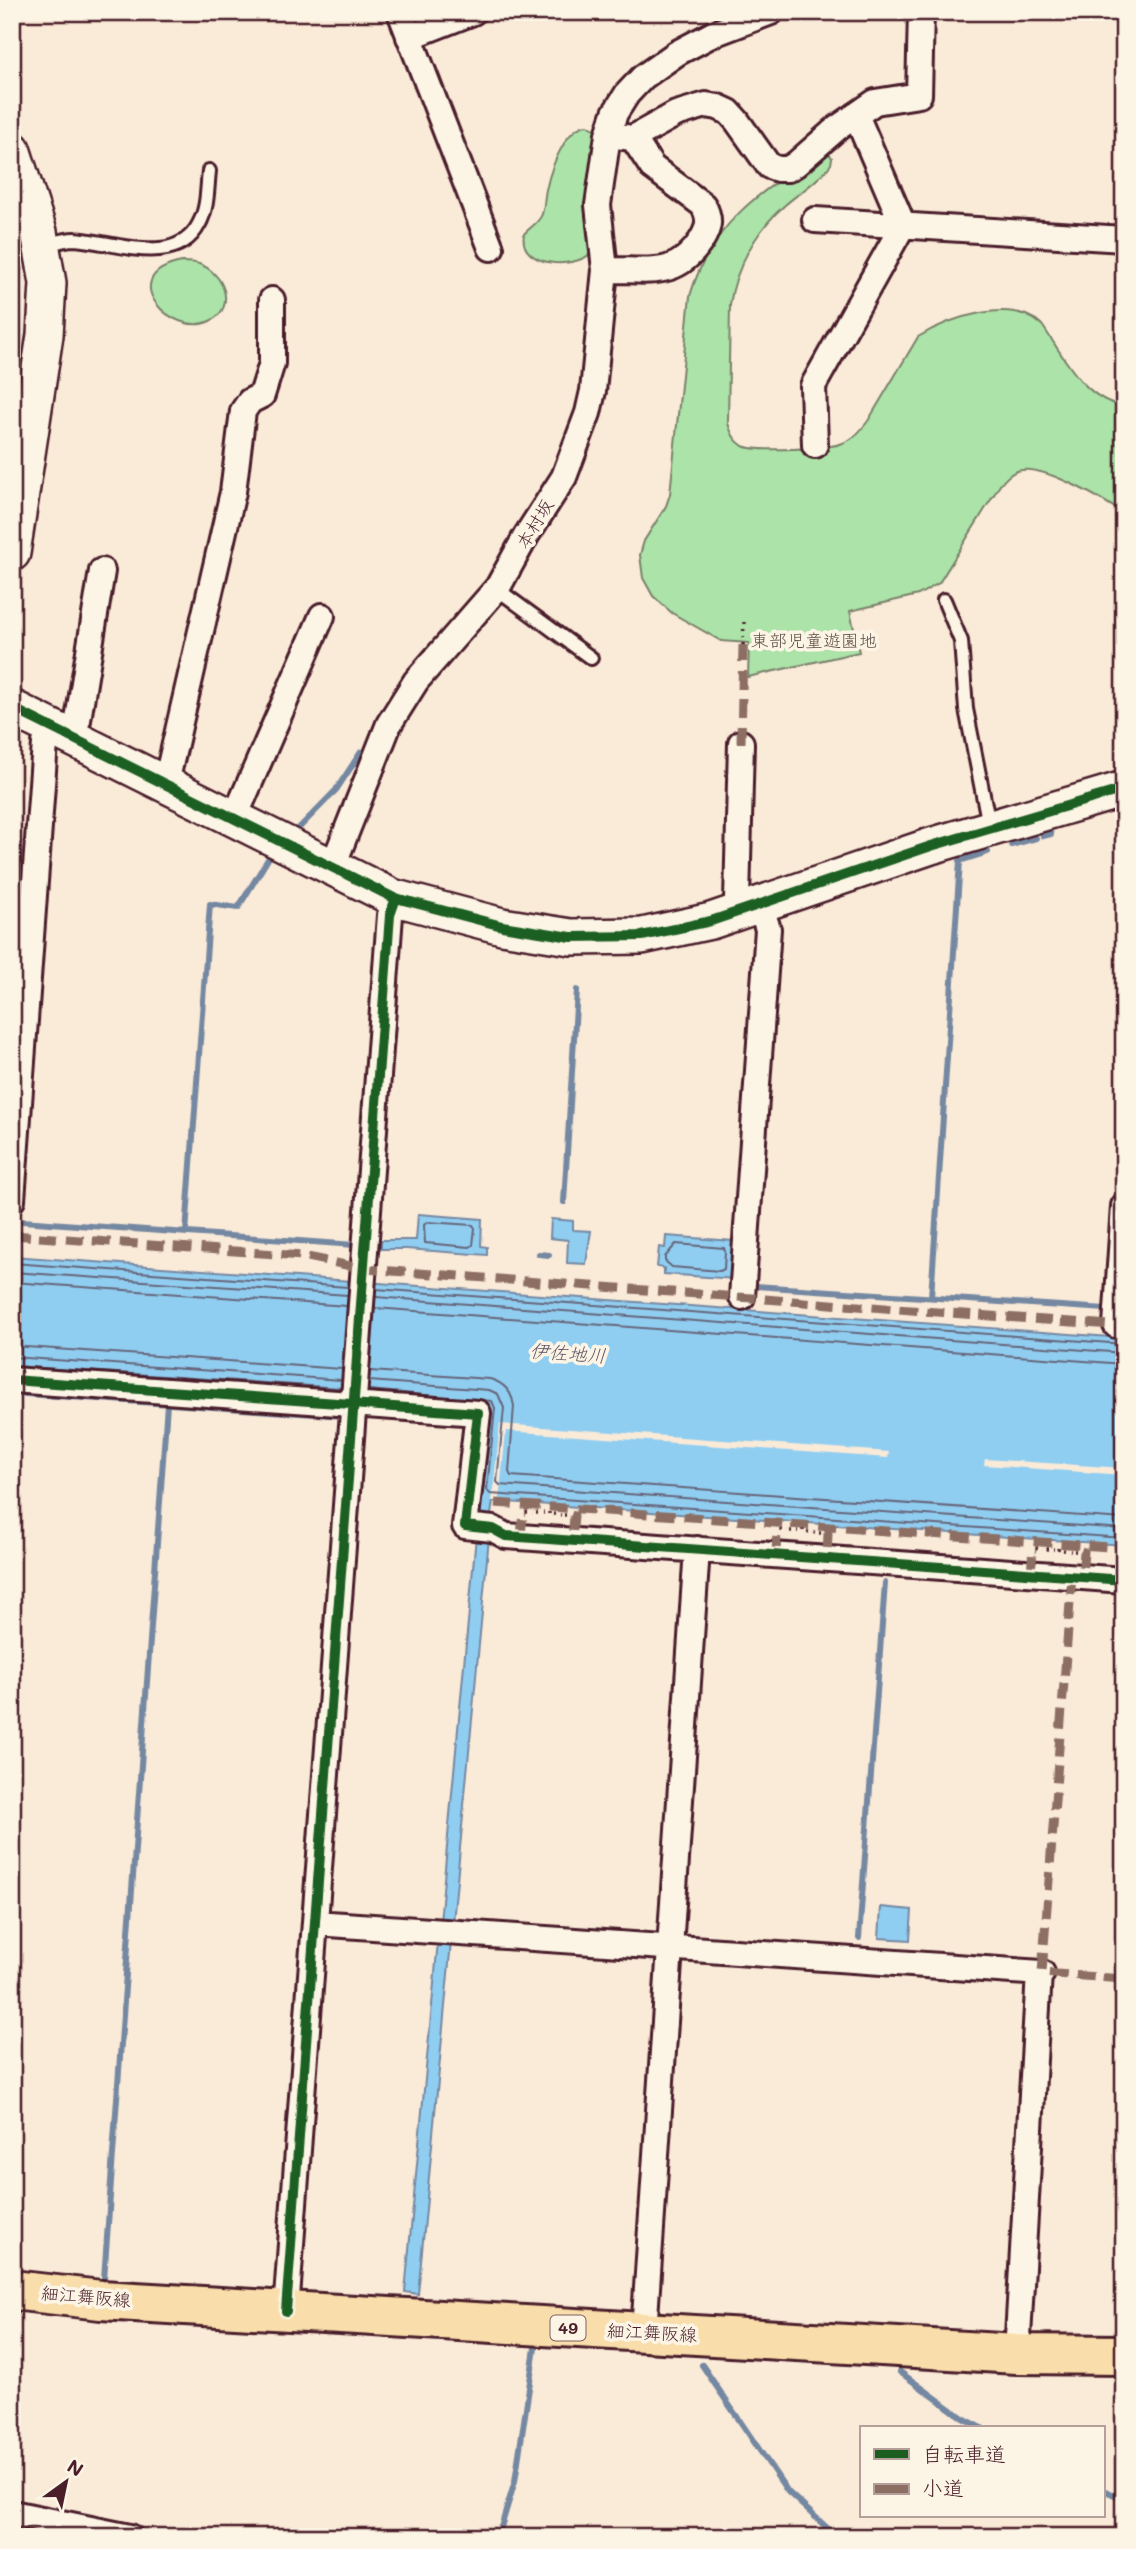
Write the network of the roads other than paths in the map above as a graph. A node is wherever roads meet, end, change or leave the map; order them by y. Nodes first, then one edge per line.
1 (400, 12) edge
2 (473, 12) edge
3 (771, 12) edge
4 (921, 12) edge
5 (409, 37) junction
6 (856, 115) junction
7 (608, 135) junction
8 (633, 138) junction
9 (12, 149) edge
10 (209, 171) dead end
11 (815, 220) dead end
12 (903, 225) junction
13 (1124, 239) edge
14 (42, 246) junction
15 (491, 248) dead end
16 (605, 270) junction
17 (272, 300) dead end
18 (816, 444) dead end
19 (12, 553) edge
20 (102, 571) dead end
21 (497, 589) junction
22 (944, 600) dead end
23 (322, 616) dead end
24 (591, 658) dead end
25 (12, 708) edge
26 (61, 733) junction
27 (741, 743) dead end
28 (163, 783) junction
29 (1124, 789) edge
30 (234, 819) junction
31 (990, 828) junction
32 (332, 868) junction
33 (396, 898) junction
34 (751, 908) junction
35 (12, 1200) edge
36 (1124, 1206) edge
37 (742, 1297) dead end
38 (1116, 1325) dead end
39 (12, 1380) edge
40 (355, 1401) junction
41 (697, 1549) junction
42 (1124, 1580) edge
43 (315, 1923) junction
44 (670, 1948) junction
45 (12, 2290) edge
46 (286, 2311) junction
47 (644, 2332) junction
48 (1017, 2354) junction
49 (1124, 2355) edge
50 (12, 2514) edge
51 (121, 2536) edge

1 - 5 street
2 - 5 street
3 - 7 street, 本村坂
4 - 6 street
5 - 15 street
6 - 8 street
6 - 12 street
7 - 8 street
7 - 16 street, 本村坂
8 - 16 street
9 - 14 street
10 - 14 lane
11 - 12 street
12 - 13 street
12 - 18 street
14 - 19 street
16 - 21 street, 本村坂
17 - 28 street
20 - 26 street
21 - 24 lane
21 - 32 street, 本村坂
22 - 31 lane
23 - 30 street
25 - 26 street
26 - 28 street
26 - 35 street
27 - 34 street
28 - 30 street
29 - 31 street
30 - 32 street
31 - 34 street
32 - 33 street
33 - 34 street
33 - 40 street
34 - 37 street
36 - 38 street
39 - 40 street
40 - 41 street
40 - 43 street
41 - 42 street
41 - 44 street
43 - 44 street
43 - 46 street
44 - 47 street
44 - 48 street
45 - 46 main road, 細江舞阪線 / 49
46 - 47 main road, 細江舞阪線 / 49
47 - 48 main road, 細江舞阪線 / 49
48 - 49 main road, 細江舞阪線 / 49
50 - 51 street

